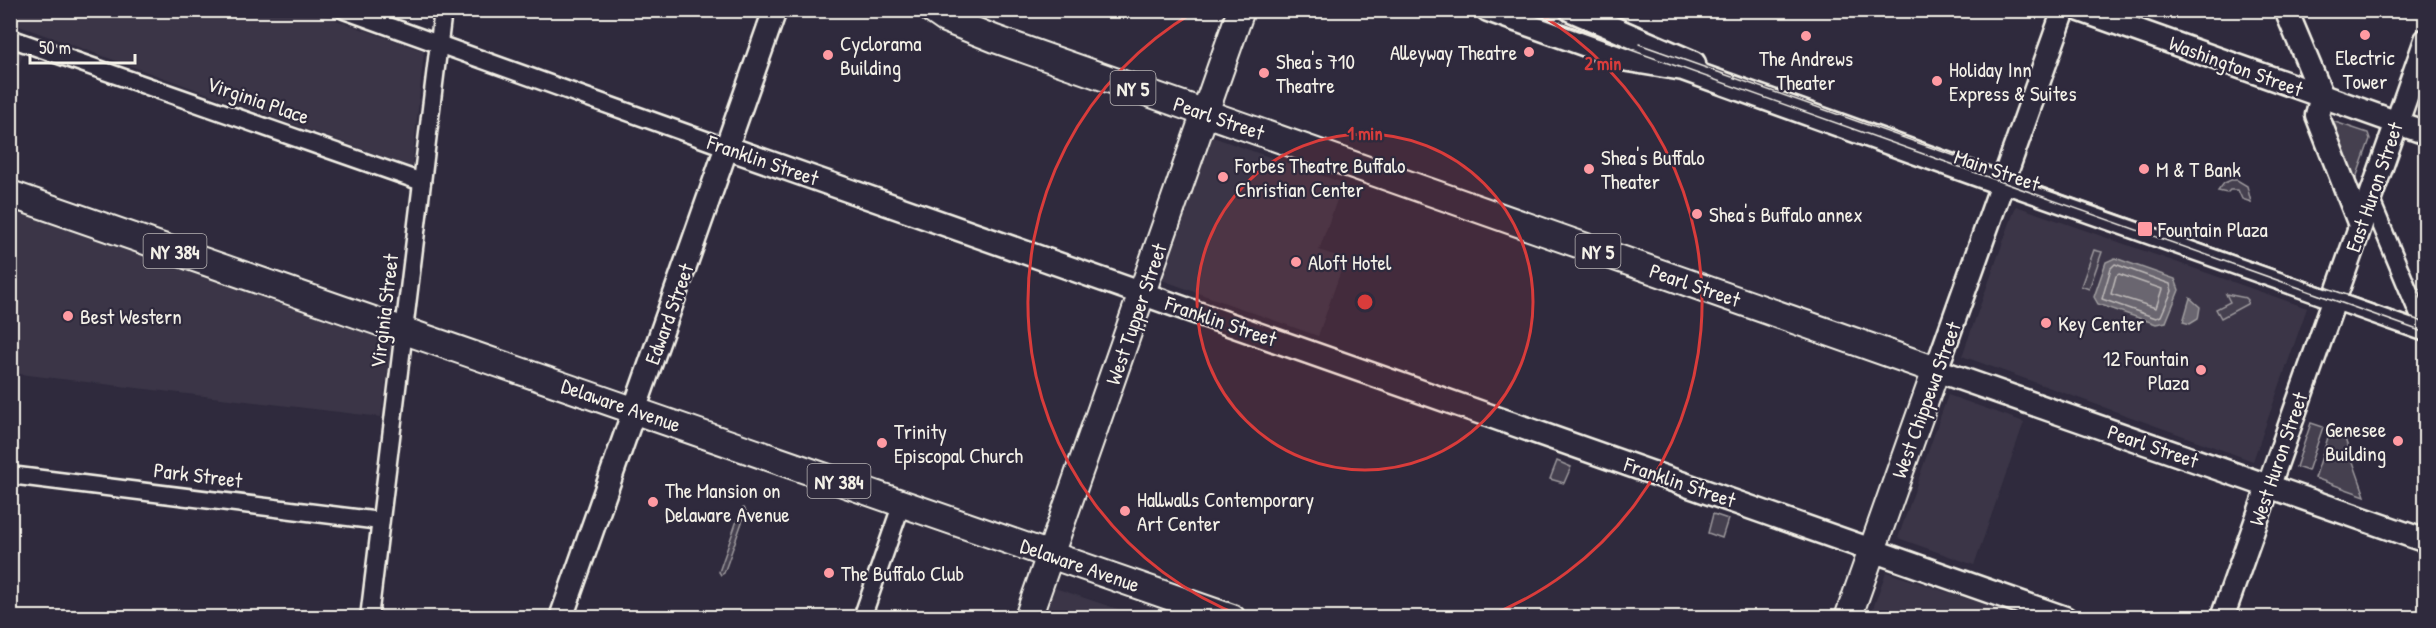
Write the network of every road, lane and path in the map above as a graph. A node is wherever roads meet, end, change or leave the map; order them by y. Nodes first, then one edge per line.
1 (344, 10) edge
2 (443, 10) edge
3 (775, 10) edge
4 (932, 10) edge
5 (1241, 10) edge
6 (1488, 10) edge
7 (1571, 10) edge
8 (2064, 10) edge
9 (2080, 10) edge
10 (2286, 10) edge
11 (10, 38) edge
12 (2426, 40) edge
13 (439, 44) junction
14 (2322, 96) junction
15 (1206, 114) junction
16 (2396, 123) junction
17 (2426, 133) edge
18 (728, 148) junction
19 (2004, 180) junction
20 (422, 182) junction
21 (10, 194) edge
22 (2370, 198) junction
23 (2361, 225) junction
24 (1143, 294) junction
25 (2335, 298) junction
26 (2424, 325) edge
27 (404, 331) junction
28 (1936, 370) junction
29 (635, 410) junction
30 (10, 475) edge
31 (2268, 486) junction
32 (902, 503) junction
33 (380, 521) junction
34 (2426, 541) edge
35 (1872, 550) junction
36 (1050, 555) junction
37 (369, 618) edge
38 (561, 618) edge
39 (862, 618) edge
40 (1028, 618) edge
41 (1232, 618) edge
42 (1848, 618) edge
43 (2065, 618) edge
44 (2222, 618) edge

1 - 13 street, Franklin Street
2 - 13 street, Virginia Street
3 - 18 street, Edward Street
4 - 15 main road, Pearl Street / NY 5
5 - 15 main road, West Tupper Street
6 - 19 street, Main Street
7 - 19 street, Main Street
8 - 19 street, West Chippewa Street
9 - 14 street, Washington Street
10 - 14 street
11 - 20 street, Virginia Place
12 - 16 street, East Huron Street
13 - 18 street, Franklin Street
13 - 20 street, Virginia Street
14 - 16 street, Washington Street
14 - 23 street
15 - 24 main road, West Tupper Street
15 - 28 main road, Pearl Street / NY 5
16 - 17 street, Washington Street
16 - 22 street, East Huron Street
18 - 24 street, Franklin Street
18 - 29 street, Edward Street
19 - 25 street, Main Street
19 - 28 street, West Chippewa Street
20 - 27 street, Virginia Street
21 - 27 main road, Delaware Avenue / NY 384
22 - 23 street, East Huron Street
22 - 26 street
23 - 25 street, East Huron Street
24 - 35 street, Franklin Street
24 - 36 main road, West Tupper Street
25 - 26 street, Main Street
25 - 31 street, West Huron Street
27 - 29 main road, Delaware Avenue / NY 384
27 - 33 street, Virginia Street
28 - 31 street, Pearl Street
28 - 35 main road, West Chippewa Street
29 - 32 main road, Delaware Avenue / NY 384
29 - 38 street, Edward Street
30 - 33 street, Park Street
31 - 34 street, Pearl Street
31 - 44 street, West Huron Street
32 - 36 main road, Delaware Avenue / NY 384
32 - 39 street
33 - 37 street, Virginia Street
35 - 42 main road, West Chippewa Street
35 - 43 street, Franklin Street
36 - 40 main road, West Tupper Street
36 - 41 main road, Delaware Avenue / NY 384

